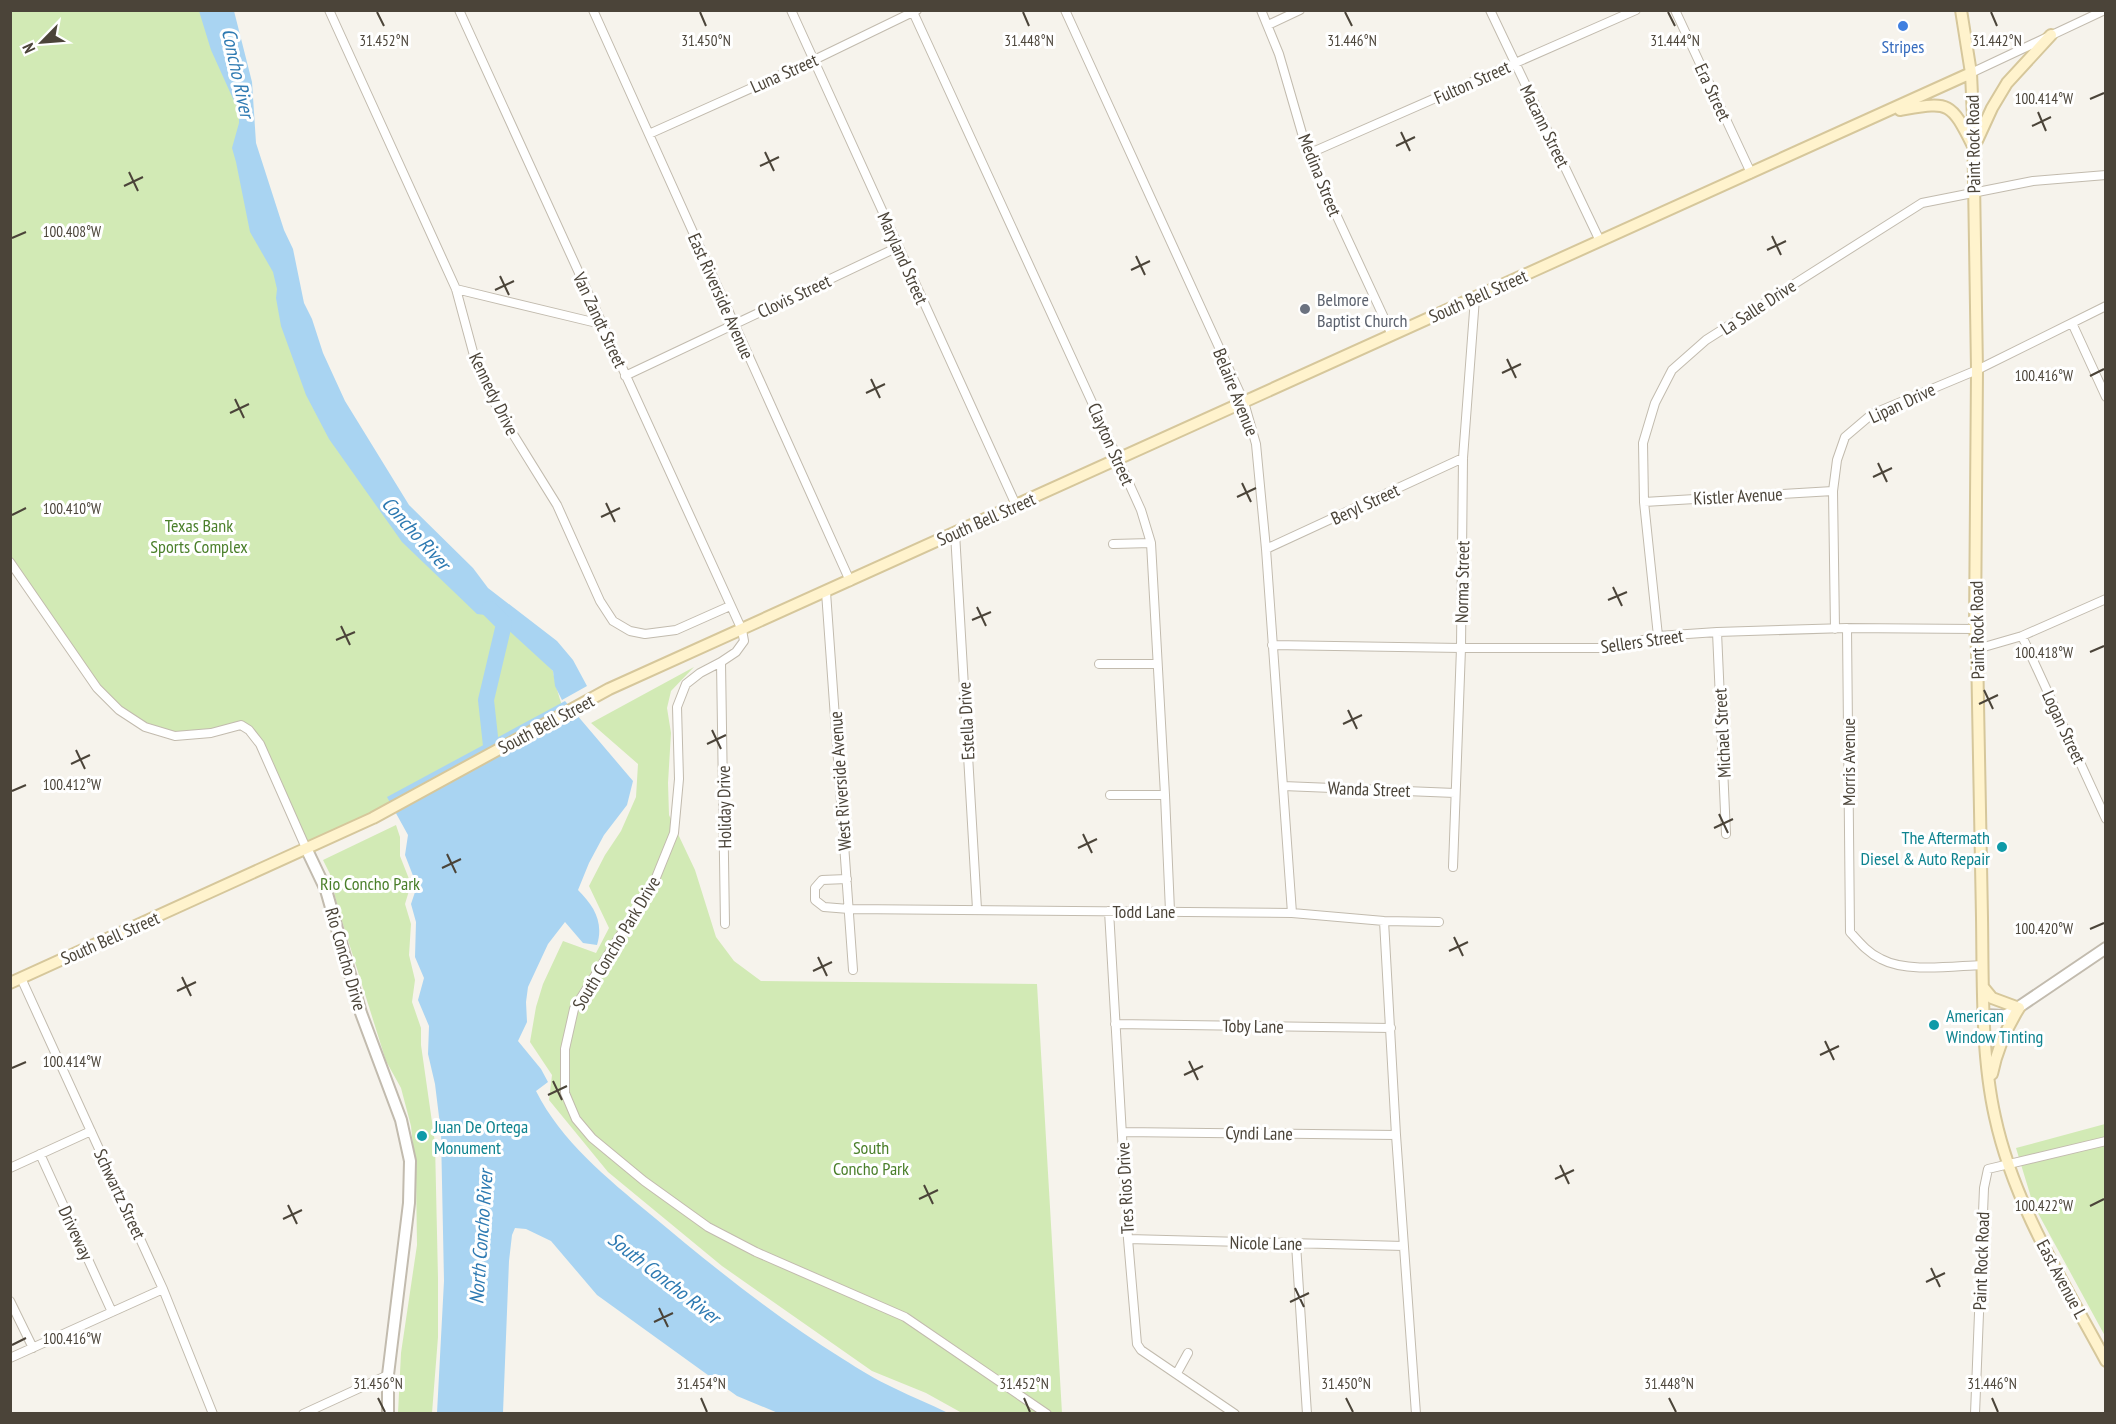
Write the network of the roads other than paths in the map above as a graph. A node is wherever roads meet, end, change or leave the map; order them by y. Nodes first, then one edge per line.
1 (329, 10) edge
2 (459, 10) edge
3 (593, 10) edge
4 (791, 10) edge
5 (1065, 10) edge
6 (1261, 10) edge
7 (1300, 10) edge
8 (1490, 10) edge
9 (1636, 10) edge
10 (1675, 10) edge
11 (1961, 10) edge
12 (2105, 10) edge
13 (915, 11) edge
14 (1268, 25) junction
15 (2051, 35) junction
16 (814, 60) junction
17 (1515, 64) junction
18 (1971, 73) junction
19 (1885, 113) junction
20 (649, 134) junction
21 (1974, 148) junction
22 (1308, 154) junction
23 (1751, 173) junction
24 (2106, 175) edge
25 (1975, 193) junction
26 (1600, 241) junction
27 (897, 247) junction
28 (456, 289) junction
29 (1475, 298) junction
30 (2106, 306) edge
31 (2072, 323) junction
32 (601, 324) junction
33 (734, 324) junction
34 (1392, 335) junction
35 (1977, 370) junction
36 (625, 375) junction
37 (2106, 397) edge
38 (1244, 402) junction
39 (1463, 458) junction
40 (1118, 459) junction
41 (1833, 491) junction
42 (1644, 502) junction
43 (1016, 505) junction
44 (955, 533) junction
45 (1150, 543) junction
46 (1113, 544) dead end
47 (1266, 549) junction
48 (10, 561) edge
49 (850, 581) junction
50 (826, 592) junction
51 (2106, 599) edge
52 (730, 606) junction
53 (1847, 628) junction
54 (1834, 629) junction
55 (1975, 629) junction
56 (742, 630) junction
57 (1717, 632) junction
58 (1658, 636) junction
59 (2022, 636) junction
60 (1272, 645) junction
61 (1461, 648) junction
62 (1977, 649) junction
63 (722, 662) junction
64 (1099, 664) dead end
65 (1157, 664) junction
66 (1283, 786) junction
67 (1455, 793) junction
68 (1110, 795) dead end
69 (1165, 795) junction
70 (2106, 819) edge
71 (1726, 834) dead end
72 (306, 848) junction
73 (1453, 867) dead end
74 (847, 879) junction
75 (849, 909) junction
76 (977, 909) junction
77 (1109, 911) junction
78 (1170, 911) junction
79 (1292, 913) junction
80 (1384, 921) junction
81 (1439, 922) dead end
82 (725, 924) dead end
83 (2106, 948) edge
84 (1982, 965) junction
85 (853, 970) dead end
86 (16, 980) edge
87 (1983, 987) junction
88 (2019, 1008) junction
89 (1985, 1015) junction
90 (1115, 1024) junction
91 (1391, 1028) junction
92 (1990, 1083) junction
93 (91, 1131) junction
94 (1122, 1132) junction
95 (1396, 1135) junction
96 (2106, 1141) edge
97 (40, 1154) junction
98 (2008, 1163) junction
99 (10, 1168) edge
100 (1128, 1239) junction
101 (1296, 1244) junction
102 (1404, 1246) junction
103 (163, 1289) junction
104 (10, 1301) edge
105 (112, 1312) junction
106 (33, 1348) junction
107 (1188, 1353) dead end
108 (10, 1358) edge
109 (2106, 1361) edge
110 (1177, 1373) junction
111 (388, 1376) junction
112 (213, 1413) edge
113 (303, 1413) edge
114 (388, 1413) edge
115 (1047, 1413) edge
116 (1235, 1413) edge
117 (1307, 1413) edge
118 (1416, 1413) edge
119 (1975, 1413) edge

1 - 28 street, Kennedy Drive
2 - 32 street, Van Zandt Street
3 - 20 street, East Riverside Avenue
4 - 16 street, Maryland Street
5 - 38 street, Belaire Avenue
6 - 14 street, Medina Street
7 - 14 street
8 - 17 street, Macann Street
9 - 17 street, Fulton Street
10 - 23 street, Era Street
11 - 18 main road, Paint Rock Road
12 - 15 street
13 - 16 street, Luna Street
13 - 40 street, Clayton Street
14 - 22 street, Medina Street
15 - 18 street
15 - 21 main road
16 - 20 street, Luna Street
16 - 27 street, Maryland Street
17 - 22 street, Fulton Street
17 - 26 street, Macann Street
18 - 19 main road, South Bell Street
18 - 21 main road, Paint Rock Road
19 - 21 main road
19 - 23 main road, South Bell Street
20 - 33 street, East Riverside Avenue
21 - 25 main road, Paint Rock Road
22 - 34 street, Medina Street
23 - 26 main road, South Bell Street
24 - 25 street, La Salle Drive
25 - 35 main road, Paint Rock Road
25 - 42 street, La Salle Drive
26 - 29 main road, South Bell Street
27 - 33 street, Clovis Street
27 - 43 street, Maryland Street
28 - 32 street
28 - 52 street, Kennedy Drive
29 - 34 main road, South Bell Street
29 - 39 street, Norma Street
30 - 31 street, Lipan Drive
31 - 35 street, Lipan Drive
31 - 37 street
32 - 36 street, Van Zandt Street
33 - 36 street, Clovis Street
33 - 49 street, East Riverside Avenue
34 - 38 main road, South Bell Street
35 - 41 street, Lipan Drive
35 - 55 main road, Paint Rock Road
36 - 52 street, Van Zandt Street
38 - 40 main road, South Bell Street
38 - 47 street, Belaire Avenue
39 - 47 street, Beryl Street
39 - 61 street, Norma Street
40 - 43 main road, South Bell Street
40 - 45 street, Clayton Street
41 - 42 street, Kistler Avenue
41 - 54 street, Lipan Drive
42 - 58 street, La Salle Drive
43 - 44 main road, South Bell Street
44 - 49 main road, South Bell Street
44 - 76 street, Estella Drive
45 - 46 street
45 - 65 street, Clayton Street
47 - 60 street, Belaire Avenue
48 - 72 street, Rio Concho Drive
49 - 50 main road, South Bell Street
50 - 56 main road, South Bell Street
50 - 74 street, West Riverside Avenue
51 - 59 street
52 - 56 street, Van Zandt Street
53 - 54 street, Sellers Street
53 - 55 street, Sellers Street
53 - 84 street, Morris Avenue
54 - 57 street, Sellers Street
55 - 62 main road, Paint Rock Road
56 - 63 street
56 - 72 main road, South Bell Street
57 - 58 street, Sellers Street
57 - 71 street, Michael Street
58 - 61 street, Sellers Street
59 - 62 street
59 - 70 street, Logan Street
60 - 61 street, Sellers Street
60 - 66 street, Belaire Avenue
61 - 67 street, Norma Street
62 - 84 main road, Paint Rock Road
63 - 82 street, Holiday Drive
63 - 115 street, South Concho Park Drive
64 - 65 street
65 - 69 street, Clayton Street
66 - 67 street, Wanda Street
66 - 79 street, Belaire Avenue
67 - 73 street, Norma Street
68 - 69 street
69 - 78 street, Clayton Street
72 - 86 main road, South Bell Street
72 - 111 street, Rio Concho Drive
74 - 75 street, West Riverside Avenue
74 - 75 street, Todd Lane
75 - 76 street, Todd Lane
75 - 85 street, West Riverside Avenue
76 - 77 street, Todd Lane
77 - 78 street, Todd Lane
77 - 90 street, Tres Rios Drive
78 - 79 street, Todd Lane
79 - 80 street, Todd Lane
80 - 81 street, Todd Lane
80 - 91 street
83 - 88 street
84 - 87 main road, Paint Rock Road
86 - 93 street, Schwartz Street
87 - 88 main road
87 - 89 main road, Paint Rock Road
88 - 89 street
88 - 92 main road
89 - 92 main road, Paint Rock Road
90 - 91 street, Toby Lane
90 - 94 street, Tres Rios Drive
91 - 95 street
92 - 98 main road, Paint Rock Road
93 - 97 street
93 - 103 street, Schwartz Street
94 - 95 street, Cyndi Lane
94 - 100 street, Tres Rios Drive
95 - 102 street
96 - 98 street
97 - 99 street
97 - 105 street, Driveway
98 - 109 main road, East Avenue L
98 - 119 street, Paint Rock Road
100 - 101 street, Nicole Lane
100 - 110 street, Tres Rios Drive
101 - 102 street, Nicole Lane
101 - 117 street
102 - 118 street
103 - 105 street
103 - 112 street, Schwartz Street
104 - 106 street
105 - 106 street
106 - 108 street
107 - 110 street
110 - 116 street, Tres Rios Drive
111 - 113 street
111 - 114 street, Rio Concho Drive

